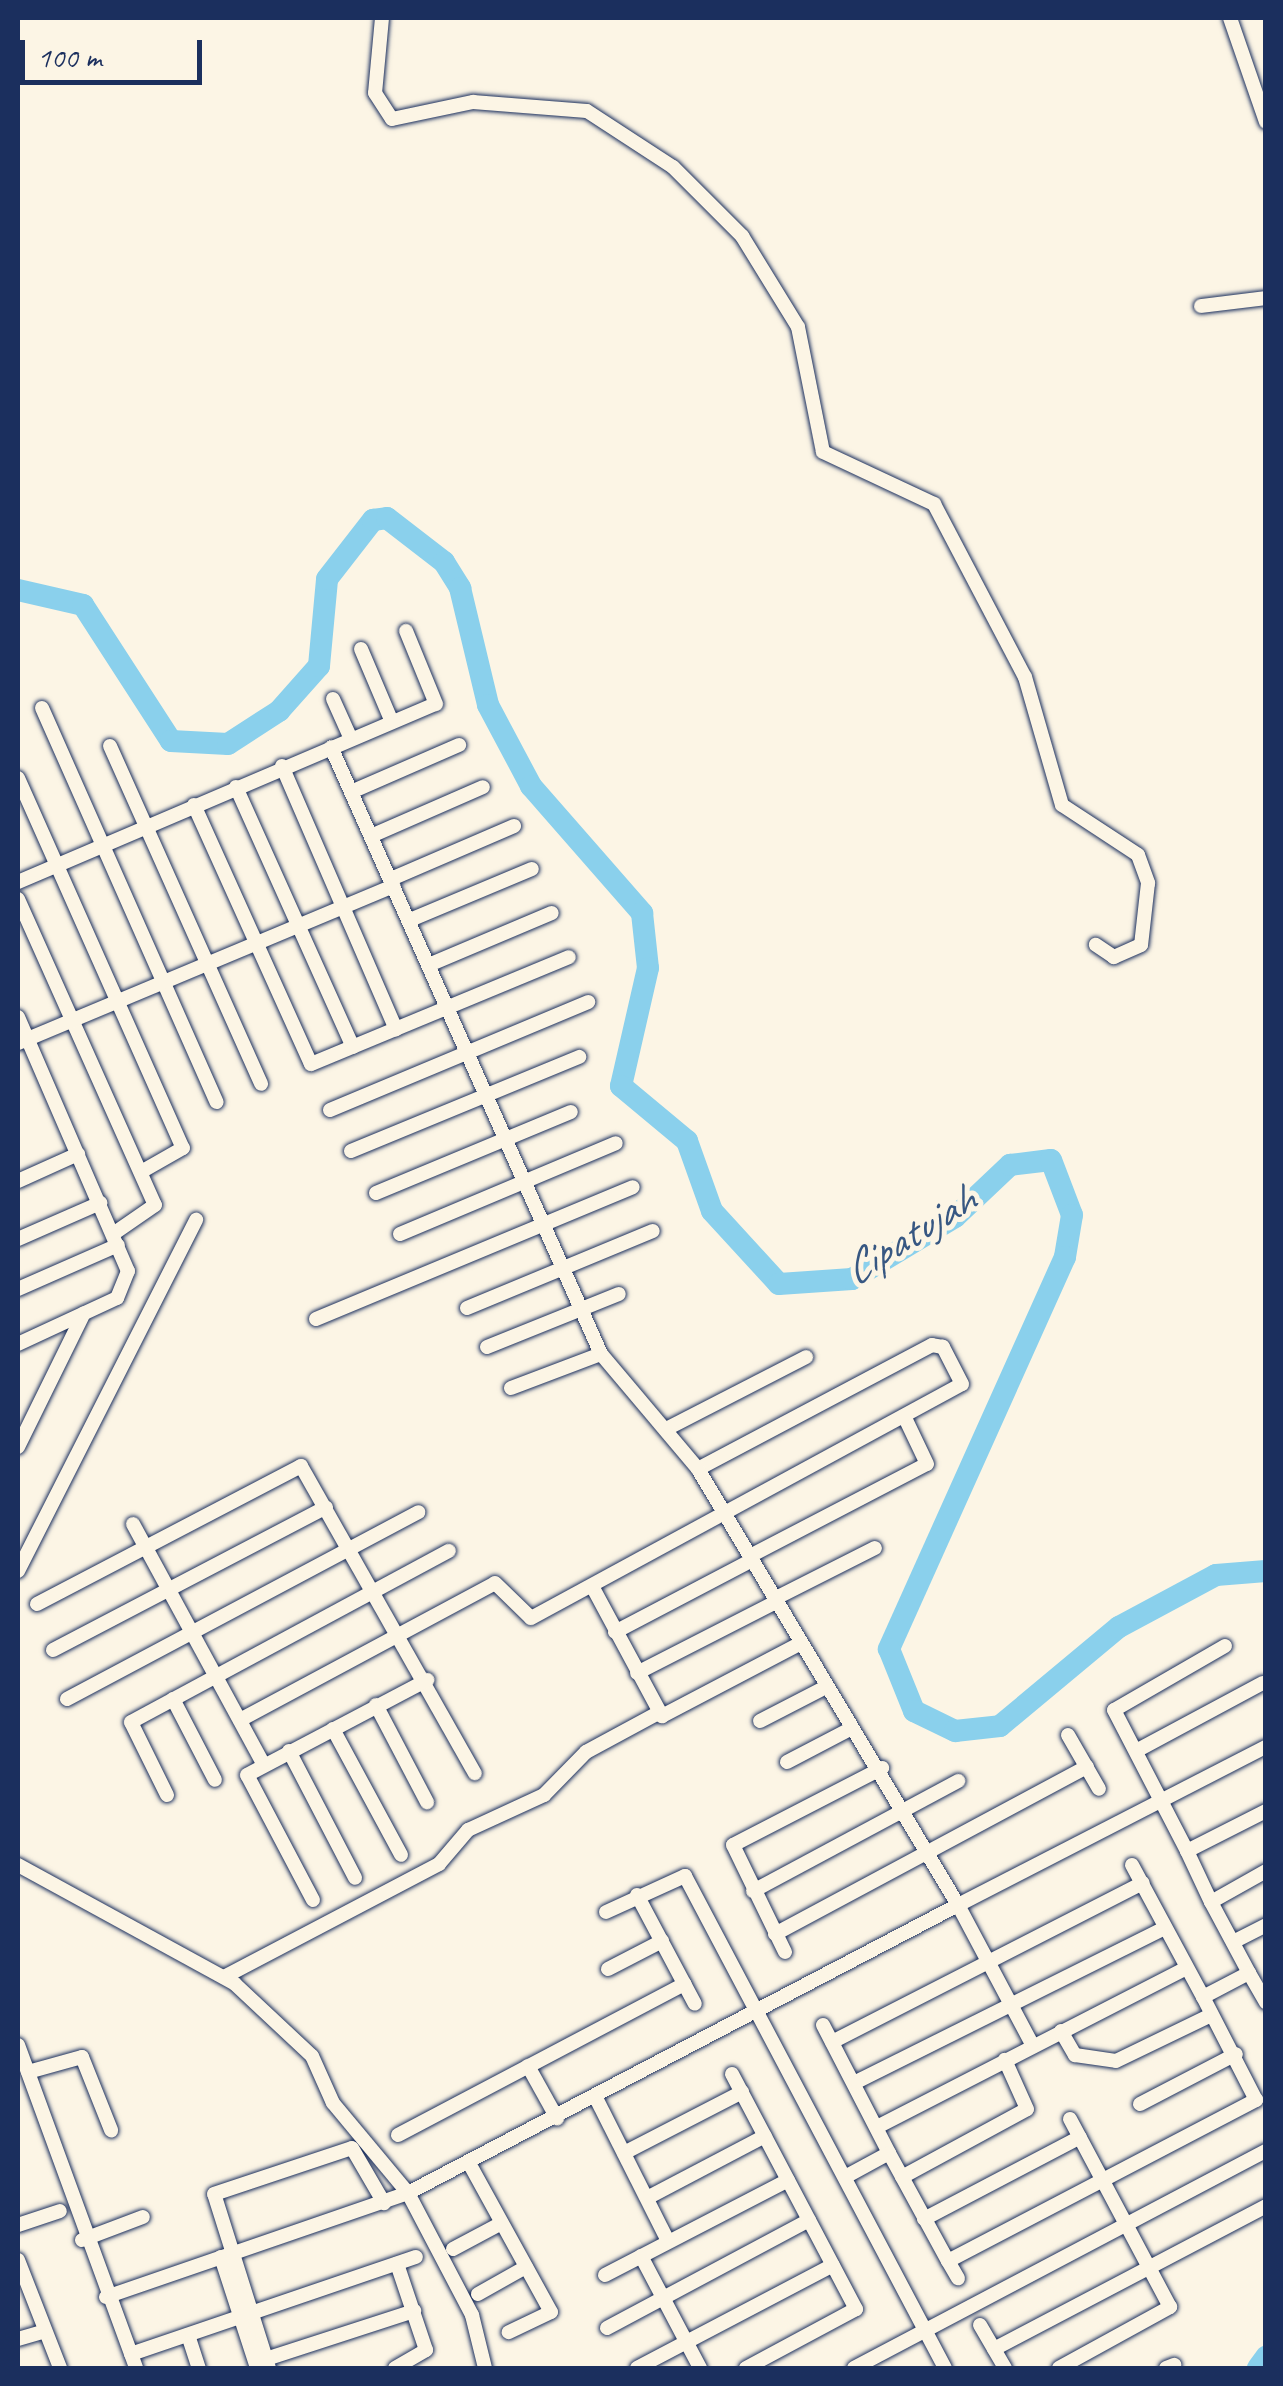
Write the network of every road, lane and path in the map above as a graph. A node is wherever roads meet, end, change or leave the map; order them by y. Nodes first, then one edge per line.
1 (382, 18) edge
2 (1230, 18) edge
3 (1266, 122) edge
4 (1266, 298) edge
5 (1201, 306) dead end
6 (406, 631) dead end
7 (360, 648) dead end
8 (333, 699) dead end
9 (42, 708) dead end
10 (392, 722) junction
11 (351, 739) junction
12 (459, 745) dead end
13 (110, 746) dead end
14 (331, 747) junction
15 (282, 766) junction
16 (18, 778) edge
17 (236, 787) junction
18 (483, 787) dead end
19 (351, 792) junction
20 (194, 805) junction
21 (147, 826) junction
22 (514, 826) dead end
23 (372, 836) junction
24 (103, 845) junction
25 (58, 864) junction
26 (532, 869) dead end
27 (18, 882) edge
28 (392, 883) junction
29 (18, 899) edge
30 (344, 907) junction
31 (552, 913) dead end
32 (410, 920) junction
33 (299, 926) junction
34 (254, 945) junction
35 (1096, 945) dead end
36 (569, 957) dead end
37 (208, 964) junction
38 (431, 964) junction
39 (164, 982) junction
40 (118, 1002) junction
41 (588, 1002) dead end
42 (451, 1006) junction
43 (18, 1017) edge
44 (73, 1021) junction
45 (396, 1029) junction
46 (22, 1041) edge
47 (353, 1047) junction
48 (470, 1052) junction
49 (579, 1057) dead end
50 (262, 1084) dead end
51 (489, 1094) junction
52 (217, 1102) dead end
53 (330, 1110) dead end
54 (571, 1112) dead end
55 (508, 1138) junction
56 (616, 1143) dead end
57 (351, 1151) dead end
58 (78, 1154) junction
59 (141, 1172) junction
60 (18, 1181) edge
61 (526, 1181) junction
62 (633, 1188) dead end
63 (376, 1193) dead end
64 (100, 1203) junction
65 (196, 1220) dead end
66 (545, 1224) junction
67 (653, 1232) dead end
68 (400, 1234) dead end
69 (18, 1239) edge
70 (116, 1239) junction
71 (564, 1268) junction
72 (18, 1289) edge
73 (619, 1294) dead end
74 (467, 1308) dead end
75 (582, 1309) junction
76 (84, 1313) junction
77 (316, 1318) dead end
78 (18, 1344) edge
79 (487, 1347) dead end
80 (601, 1354) junction
81 (806, 1357) dead end
82 (511, 1388) dead end
83 (906, 1420) junction
84 (670, 1427) junction
85 (18, 1447) edge
86 (698, 1469) junction
87 (326, 1506) junction
88 (418, 1512) dead end
89 (725, 1516) junction
90 (133, 1524) dead end
91 (146, 1547) junction
92 (875, 1548) dead end
93 (348, 1549) junction
94 (449, 1550) dead end
95 (751, 1558) junction
96 (18, 1571) edge
97 (592, 1586) junction
98 (169, 1589) junction
99 (372, 1592) junction
100 (775, 1601) junction
101 (37, 1604) dead end
102 (192, 1632) junction
103 (615, 1632) junction
104 (396, 1637) junction
105 (799, 1644) junction
106 (1226, 1646) dead end
107 (53, 1650) dead end
108 (637, 1672) junction
109 (216, 1676) junction
110 (427, 1680) junction
111 (1263, 1683) edge
112 (824, 1688) junction
113 (66, 1698) dead end
114 (172, 1699) junction
115 (376, 1706) junction
116 (658, 1713) junction
117 (240, 1720) junction
118 (760, 1721) dead end
119 (333, 1729) junction
120 (850, 1729) junction
121 (1068, 1734) dead end
122 (1266, 1747) edge
123 (1136, 1751) junction
124 (289, 1752) junction
125 (787, 1762) dead end
126 (264, 1765) junction
127 (1087, 1767) junction
128 (882, 1768) junction
129 (475, 1773) dead end
130 (216, 1780) dead end
131 (958, 1781) dead end
132 (1099, 1788) dead end
133 (167, 1796) dead end
134 (1161, 1800) junction
135 (428, 1802) dead end
136 (908, 1808) junction
137 (1266, 1810) edge
138 (1187, 1851) junction
139 (931, 1853) junction
140 (401, 1855) dead end
141 (18, 1865) edge
142 (1132, 1865) dead end
143 (1266, 1871) edge
144 (355, 1878) dead end
145 (1142, 1883) junction
146 (753, 1891) junction
147 (637, 1895) junction
148 (313, 1900) dead end
149 (1211, 1902) junction
150 (958, 1904) junction
151 (606, 1912) dead end
152 (1266, 1925) edge
153 (1166, 1928) junction
154 (775, 1934) junction
155 (662, 1941) junction
156 (1234, 1942) junction
157 (784, 1952) dead end
158 (988, 1959) junction
159 (1187, 1968) junction
160 (608, 1969) dead end
161 (224, 1977) junction
162 (1257, 1979) edge
163 (684, 1984) junction
164 (1202, 1997) junction
165 (1009, 2001) junction
166 (1266, 2003) edge
167 (695, 2004) dead end
168 (757, 2010) junction
169 (1211, 2015) junction
170 (822, 2025) dead end
171 (1061, 2031) junction
172 (832, 2042) junction
173 (18, 2045) edge
174 (1033, 2046) junction
175 (1236, 2054) junction
176 (1005, 2060) junction
177 (528, 2066) junction
178 (28, 2072) junction
179 (732, 2074) dead end
180 (854, 2083) junction
181 (742, 2092) junction
182 (596, 2098) junction
183 (1262, 2103) edge
184 (1140, 2104) dead end
185 (557, 2118) junction
186 (1070, 2119) dead end
187 (877, 2126) junction
188 (111, 2130) dead end
189 (398, 2136) dead end
190 (764, 2136) junction
191 (1080, 2137) junction
192 (1266, 2150) edge
193 (624, 2153) junction
194 (889, 2153) junction
195 (468, 2162) junction
196 (845, 2177) junction
197 (902, 2177) junction
198 (788, 2180) junction
199 (1103, 2180) junction
200 (408, 2193) junction
201 (647, 2198) junction
202 (384, 2202) junction
203 (1266, 2206) edge
204 (60, 2210) dead end
205 (143, 2217) dead end
206 (924, 2218) junction
207 (809, 2220) junction
208 (502, 2223) junction
209 (1126, 2223) junction
210 (18, 2225) edge
211 (82, 2240) junction
212 (668, 2241) junction
213 (453, 2249) dead end
214 (226, 2256) junction
215 (640, 2256) junction
216 (416, 2257) dead end
217 (948, 2260) junction
218 (398, 2264) junction
219 (1149, 2264) junction
220 (832, 2265) junction
221 (526, 2267) junction
222 (19, 2270) edge
223 (605, 2275) dead end
224 (958, 2278) dead end
225 (478, 2294) dead end
226 (106, 2297) junction
227 (664, 2299) junction
228 (414, 2311) junction
229 (246, 2315) junction
230 (980, 2325) dead end
231 (607, 2328) dead end
232 (926, 2331) junction
233 (43, 2332) junction
234 (509, 2332) dead end
235 (188, 2335) junction
236 (18, 2339) edge
237 (686, 2343) junction
238 (994, 2349) junction
239 (134, 2361) edge
240 (264, 2365) edge
241 (60, 2368) edge
242 (199, 2368) edge
243 (396, 2368) edge
244 (485, 2368) edge
245 (637, 2368) edge
246 (700, 2368) edge
247 (746, 2368) edge
248 (854, 2368) edge
249 (946, 2368) edge
250 (1005, 2368) edge
251 (1059, 2368) edge

1 - 35 street
2 - 3 street
4 - 5 street
6 - 10 street
7 - 10 street
8 - 11 street
9 - 24 street
10 - 11 street
11 - 14 street
12 - 19 street
13 - 21 street
14 - 15 street
14 - 19 street
15 - 17 street
15 - 30 street
16 - 25 street
17 - 20 street
17 - 33 street
18 - 23 street
19 - 23 street
20 - 21 street
20 - 34 street
21 - 24 street
21 - 37 street
22 - 28 street
23 - 28 street
24 - 25 street
24 - 39 street
25 - 27 street
25 - 40 street
26 - 32 street
28 - 30 street
28 - 32 street
29 - 44 street
30 - 33 street
30 - 45 street
31 - 38 street
32 - 38 street
33 - 34 street
33 - 47 street
34 - 37 street
34 - 47 street
36 - 42 street
37 - 39 street
37 - 50 street
38 - 42 street
39 - 40 street
39 - 52 street
40 - 44 street
40 - 59 street
41 - 48 street
42 - 45 street
42 - 48 street
43 - 46 street
44 - 46 street
44 - 59 street
45 - 47 street
46 - 58 street
48 - 51 street
48 - 53 street
49 - 51 street
51 - 55 street
51 - 57 street
54 - 55 street
55 - 61 street
55 - 63 street
56 - 61 street
58 - 60 street
58 - 64 street
59 - 70 street
61 - 66 street
61 - 68 street
62 - 66 street
64 - 69 street
64 - 70 street
65 - 96 street
66 - 71 street
66 - 77 street
67 - 71 street
70 - 72 street
70 - 76 street
71 - 74 street
71 - 75 street
73 - 75 street
75 - 79 street
75 - 80 street
76 - 78 street
76 - 85 street
80 - 82 street
80 - 84 street
81 - 84 street
83 - 86 street
83 - 89 street
83 - 95 street
84 - 86 street
86 - 89 street
87 - 91 street
87 - 93 street
87 - 98 street
88 - 93 street
89 - 95 street
89 - 97 street
90 - 91 street
91 - 98 street
91 - 101 street
92 - 100 street
93 - 99 street
93 - 102 street
94 - 99 street
95 - 100 street
95 - 103 street
97 - 103 street
97 - 104 street
98 - 102 street
98 - 107 street
99 - 104 street
99 - 109 street
100 - 105 street
100 - 108 street
102 - 109 street
102 - 113 street
103 - 108 street
104 - 110 street
104 - 117 street
105 - 112 street
105 - 116 street
106 - 123 street
108 - 116 street
109 - 114 street
109 - 117 street
110 - 115 street
110 - 129 street
111 - 123 street
112 - 118 street
112 - 120 street
114 - 130 street
114 - 133 street
115 - 119 street
115 - 135 street
116 - 161 street
117 - 126 street
119 - 124 street
119 - 140 street
120 - 125 street
120 - 128 street
121 - 127 street
122 - 134 street
123 - 134 street
124 - 126 street
124 - 144 street
126 - 148 street
127 - 132 street
127 - 139 street
128 - 136 street
128 - 146 street
131 - 136 street
134 - 138 street
134 - 150 street
136 - 139 street
136 - 146 street
137 - 138 street
138 - 149 street
139 - 150 street
139 - 154 street
141 - 161 street
142 - 145 street
143 - 149 street
145 - 153 street
145 - 158 street
146 - 154 street
147 - 151 street
147 - 155 street
147 - 168 street
149 - 156 street
150 - 158 street
150 - 168 street
152 - 156 street
153 - 159 street
153 - 165 street
154 - 157 street
155 - 160 street
155 - 163 street
156 - 162 street
158 - 165 street
158 - 172 street
159 - 164 street
159 - 171 street
161 - 200 street
162 - 164 street
162 - 166 street
163 - 167 street
163 - 177 street
164 - 169 street
165 - 174 street
165 - 180 street
168 - 182 street
168 - 196 street
169 - 171 street
169 - 175 street
170 - 172 street
171 - 174 street
172 - 180 street
173 - 178 street
174 - 176 street
175 - 183 street
175 - 184 street
176 - 187 street
176 - 197 street
177 - 185 street
177 - 189 street
178 - 188 street
178 - 211 street
179 - 181 street
180 - 187 street
181 - 190 street
181 - 193 street
182 - 185 street
182 - 193 street
183 - 199 street
185 - 195 street
186 - 191 street
187 - 194 street
190 - 198 street
190 - 201 street
191 - 199 street
191 - 206 street
192 - 209 street
193 - 201 street
194 - 196 street
194 - 197 street
195 - 200 street
195 - 208 street
196 - 232 street
197 - 206 street
198 - 207 street
198 - 212 street
199 - 209 street
199 - 217 street
200 - 202 street
200 - 244 street
201 - 212 street
202 - 214 street
202 - 214 street
203 - 219 street
204 - 210 street
205 - 211 street
206 - 217 street
207 - 220 street
207 - 227 street
208 - 213 street
208 - 221 street
209 - 219 street
209 - 232 street
211 - 226 street
212 - 215 street
214 - 226 street
214 - 229 street
215 - 223 street
215 - 227 street
216 - 218 street
217 - 224 street
218 - 228 street
218 - 229 street
219 - 238 street
219 - 251 street
220 - 237 street
220 - 247 street
221 - 225 street
221 - 234 street
222 - 233 street
226 - 239 street
227 - 231 street
227 - 237 street
228 - 240 street
228 - 243 street
229 - 235 street
229 - 240 street
230 - 238 street
232 - 248 street
232 - 249 street
233 - 236 street
233 - 241 street
235 - 239 street
235 - 242 street
237 - 245 street
237 - 246 street
238 - 250 street

